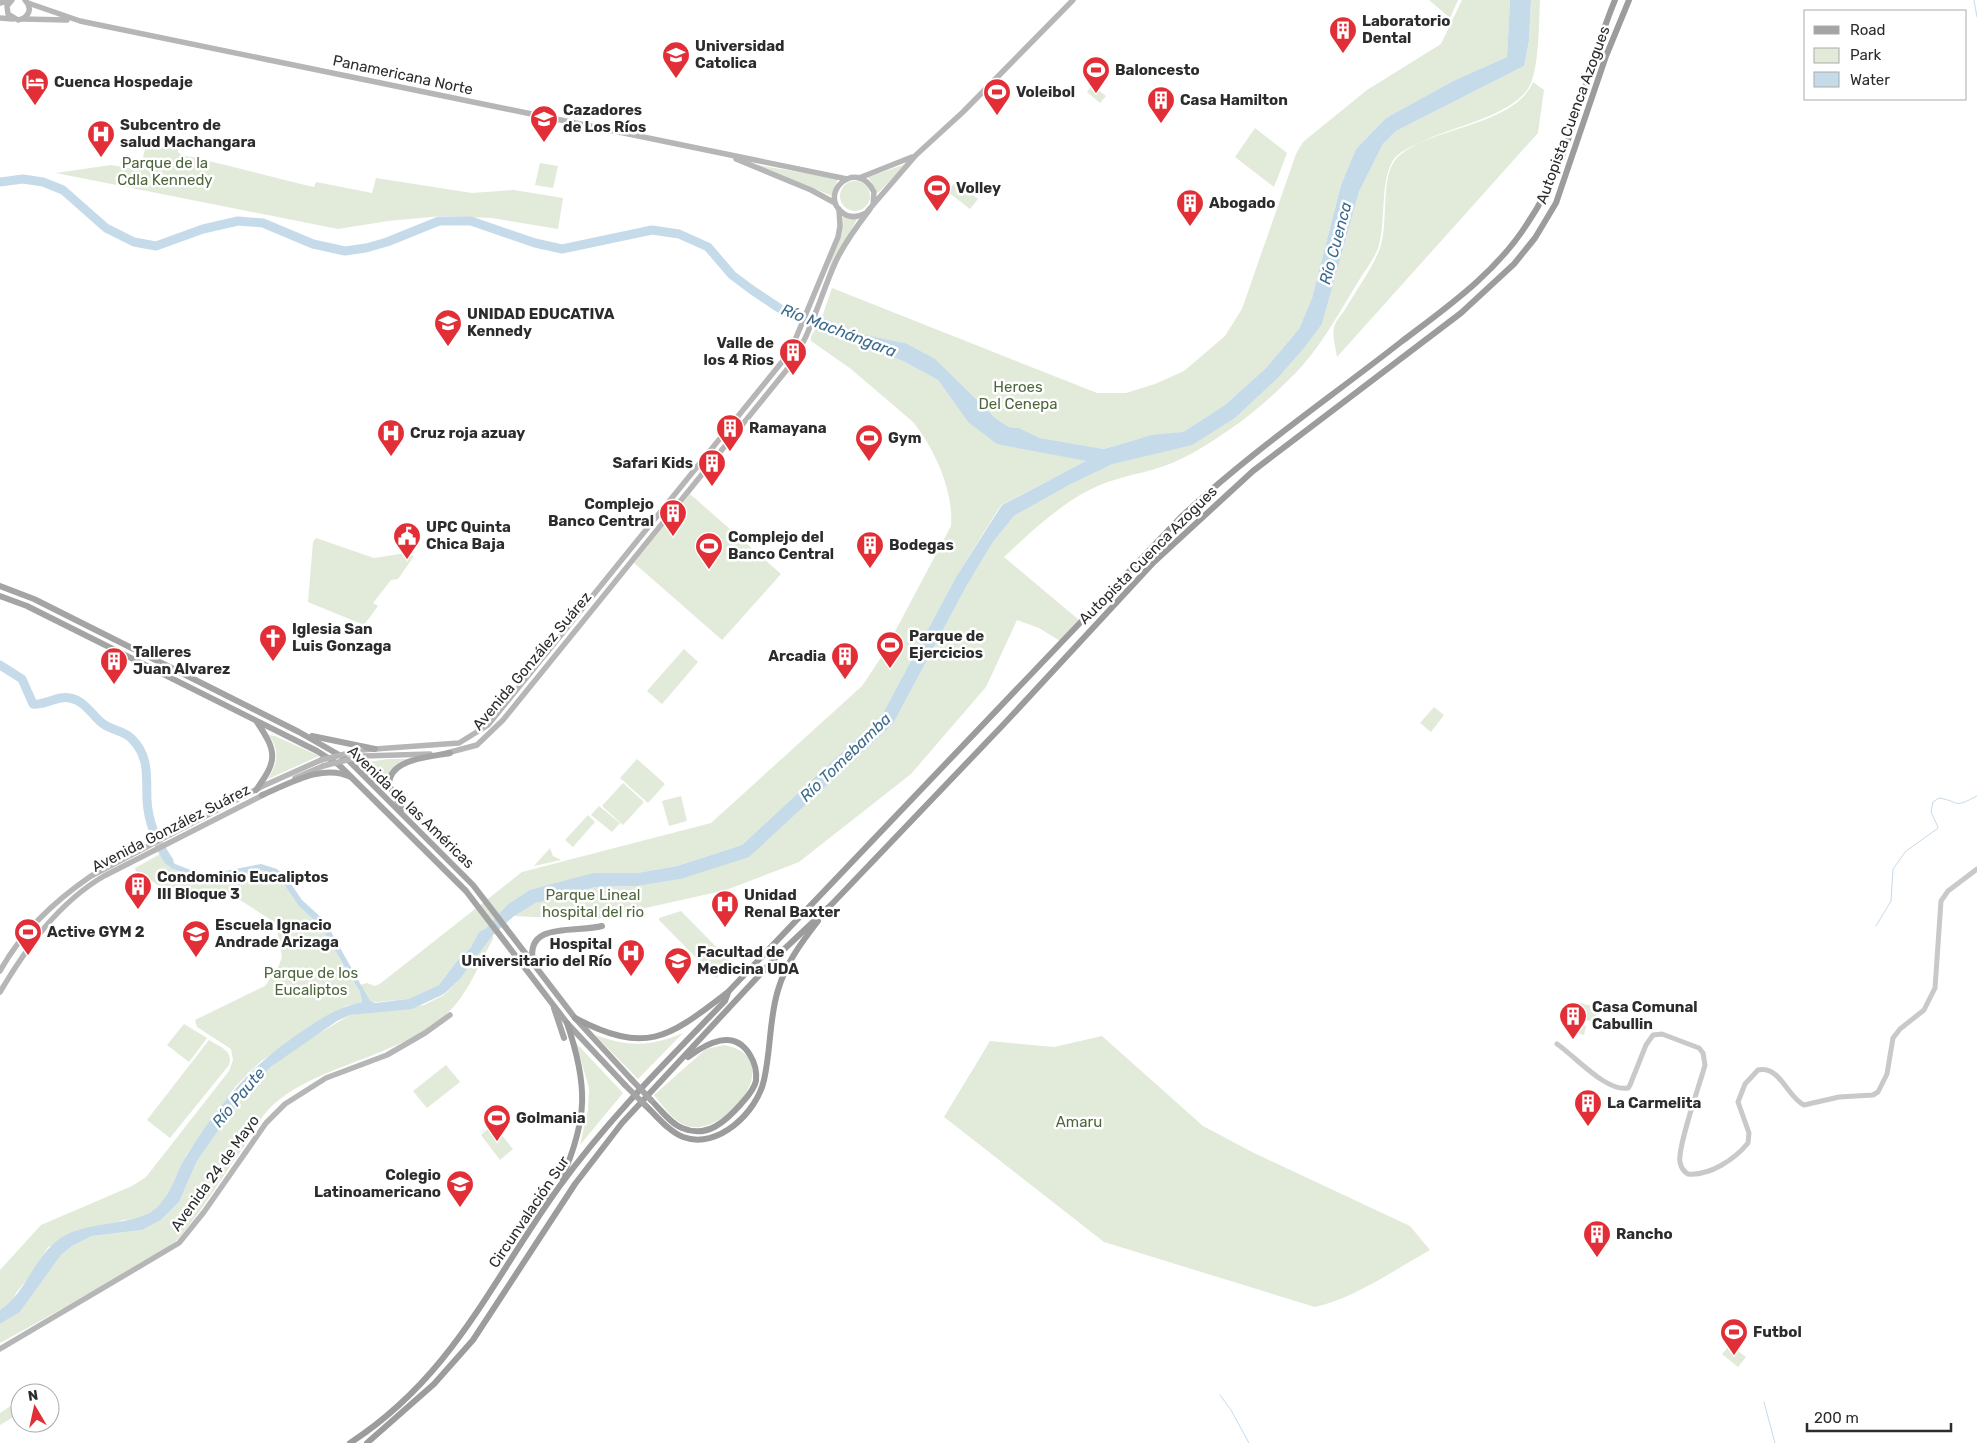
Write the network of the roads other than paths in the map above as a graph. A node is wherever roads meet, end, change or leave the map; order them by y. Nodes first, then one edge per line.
1 (11, 0) edge
2 (1073, 0) edge
3 (1615, 0) edge
4 (1629, 0) edge
5 (27, 1) edge
6 (0, 3) edge
7 (0, 18) edge
8 (13, 19) junction
9 (23, 19) junction
10 (74, 20) junction
11 (916, 155) junction
12 (750, 162) junction
13 (859, 178) junction
14 (847, 179) junction
15 (837, 207) junction
16 (871, 207) junction
17 (0, 586) edge
18 (0, 596) edge
19 (256, 721) junction
20 (299, 732) junction
21 (375, 749) junction
22 (362, 753) junction
23 (450, 753) junction
24 (322, 763) junction
25 (354, 779) junction
26 (256, 790) junction
27 (262, 796) junction
28 (221, 808) junction
29 (225, 815) junction
30 (406, 816) junction
31 (164, 842) junction
32 (1977, 869) edge
33 (831, 905) junction
34 (602, 926) dead end
35 (534, 964) junction
36 (0, 971) edge
37 (0, 992) edge
38 (728, 992) junction
39 (554, 1006) junction
40 (450, 1015) dead end
41 (575, 1018) junction
42 (567, 1023) junction
43 (715, 1023) joint
44 (564, 1038) dead end
45 (1558, 1044) dead end
46 (674, 1067) junction
47 (651, 1100) joint
48 (646, 1105) joint
49 (557, 1189) junction
50 (545, 1194) dead end
51 (552, 1198) junction
52 (0, 1350) edge
53 (350, 1443) edge
54 (367, 1443) edge

1 - 6 main road
1 - 8 main road
2 - 11 main road
3 - 38 highway, Autopista Cuenca Azogues
4 - 33 highway, Autopista Cuenca Azogues
5 - 9 main road, Panamericana Norte
5 - 10 main road, Panamericana Norte
7 - 8 main road, Panamericana Norte
8 - 9 main road, Panamericana Norte
9 - 10 main road, Panamericana Norte
10 - 12 main road, Panamericana Norte
11 - 13 main road
11 - 16 main road, Avenida González Suárez
12 - 14 main road, Panamericana Norte
12 - 15 main road, Panamericana Norte
13 - 14 main road
13 - 16 main road
14 - 15 main road
15 - 16 main road
15 - 21 main road, Avenida González Suárez
16 - 23 main road, Avenida González Suárez
17 - 20 main road, Avenida de las Américas
18 - 19 main road, Avenida de las Américas
19 - 25 main road, Avenida de las Américas
19 - 26 main road
20 - 21 main road
20 - 30 main road, Avenida de las Américas
21 - 22 main road, Avenida González Suárez
22 - 23 main road, Avenida González Suárez
22 - 24 main road, Avenida González Suárez, bridge
23 - 30 main road
24 - 26 main road, Avenida González Suárez
24 - 27 main road, Avenida González Suárez
25 - 27 main road
25 - 39 main road, Avenida de las Américas
26 - 28 main road, Avenida González Suárez
27 - 29 main road, Avenida González Suárez
28 - 29 main road
28 - 31 main road, Avenida González Suárez
29 - 31 main road, Avenida González Suárez
30 - 35 main road, Avenida de las Américas
31 - 36 main road, Avenida González Suárez
31 - 37 main road, Avenida González Suárez
32 - 45 street
33 - 43 highway, Autopista Cuenca Azogues
33 - 48 highway
34 - 35 main road
35 - 41 main road, Avenida de las Américas
38 - 41 highway
38 - 49 highway, Circunvalación Sur
39 - 42 main road, Avenida de las Américas
39 - 44 main road
40 - 52 main road, Avenida 24 de Mayo
41 - 47 main road, Avenida de las Américas, bridge
42 - 48 main road, Avenida de las Américas, bridge
42 - 49 highway
43 - 46 highway, Circunvalación Sur
46 - 47 highway
46 - 54 highway, Circunvalación Sur
49 - 51 highway, Circunvalación Sur
50 - 51 highway
51 - 53 highway, Circunvalación Sur

